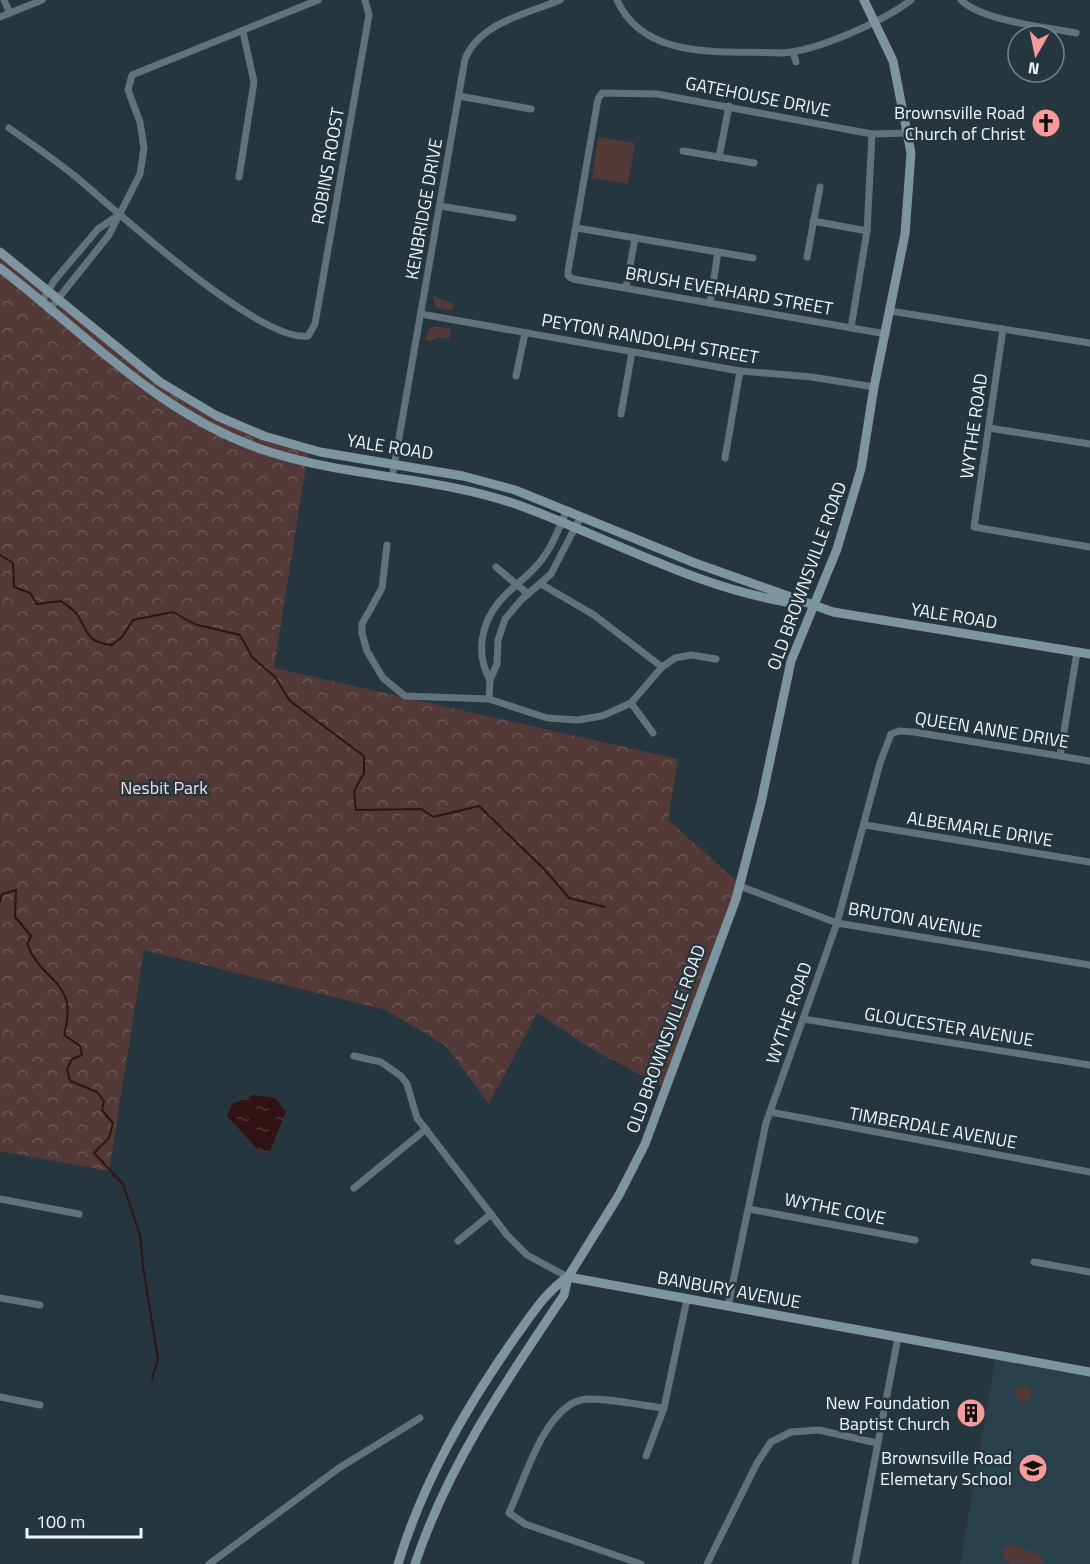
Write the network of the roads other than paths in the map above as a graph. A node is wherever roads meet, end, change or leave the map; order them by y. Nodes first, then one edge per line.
1 (4, 0) edge
2 (42, 0) edge
3 (318, 0) edge
4 (364, 0) edge
5 (560, 0) edge
6 (617, 0) edge
7 (864, 0) edge
8 (911, 0) edge
9 (961, 0) edge
10 (9, 13) junction
11 (0, 17) edge
12 (875, 21) junction
13 (243, 32) junction
14 (1076, 33) dead end
15 (793, 52) junction
16 (795, 62) dead end
17 (118, 83) dead end
18 (128, 85) junction
19 (459, 96) junction
20 (729, 106) junction
21 (531, 109) dead end
22 (9, 128) dead end
23 (908, 133) junction
24 (872, 134) junction
25 (683, 151) dead end
26 (719, 157) junction
27 (754, 163) dead end
28 (240, 177) dead end
29 (820, 187) dead end
30 (440, 206) junction
31 (118, 215) junction
32 (513, 218) dead end
33 (813, 222) junction
34 (577, 228) junction
35 (867, 231) junction
36 (635, 238) junction
37 (0, 252) edge
38 (718, 252) junction
39 (807, 257) dead end
40 (753, 258) dead end
41 (0, 268) edge
42 (626, 288) junction
43 (49, 293) junction
44 (57, 300) junction
45 (40, 303) junction
46 (710, 303) junction
47 (49, 310) junction
48 (890, 311) junction
49 (421, 314) junction
50 (851, 328) junction
51 (1003, 329) junction
52 (525, 333) junction
53 (886, 334) junction
54 (1090, 343) edge
55 (632, 352) junction
56 (740, 371) junction
57 (516, 376) dead end
58 (874, 387) junction
59 (621, 414) dead end
60 (989, 429) junction
61 (1090, 444) edge
62 (725, 458) dead end
63 (394, 464) junction
64 (392, 478) junction
65 (567, 510) junction
66 (581, 516) junction
67 (562, 522) junction
68 (576, 528) junction
69 (387, 545) dead end
70 (1090, 547) edge
71 (496, 567) dead end
72 (541, 584) junction
73 (517, 585) junction
74 (528, 594) junction
75 (813, 606) junction
76 (1077, 652) junction
77 (1090, 654) edge
78 (716, 659) dead end
79 (662, 667) junction
80 (490, 680) junction
81 (489, 699) junction
82 (631, 703) junction
83 (653, 733) dead end
84 (891, 734) joint
85 (1060, 756) junction
86 (1090, 761) edge
87 (865, 825) junction
88 (1090, 862) edge
89 (740, 886) junction
90 (837, 922) junction
91 (1090, 965) edge
92 (803, 1019) junction
93 (354, 1056) dead end
94 (1090, 1065) edge
95 (770, 1113) junction
96 (426, 1129) junction
97 (1090, 1172) edge
98 (354, 1188) dead end
99 (0, 1199) edge
100 (749, 1209) junction
101 (79, 1214) dead end
102 (491, 1214) junction
103 (915, 1240) dead end
104 (458, 1241) dead end
105 (1034, 1262) dead end
106 (1090, 1272) edge
107 (568, 1277) junction
108 (0, 1298) edge
109 (687, 1299) junction
110 (40, 1305) dead end
111 (728, 1306) junction
112 (898, 1337) junction
113 (1090, 1372) edge
114 (0, 1397) edge
115 (40, 1405) dead end
116 (664, 1407) junction
117 (420, 1418) dead end
118 (877, 1443) junction
119 (646, 1456) dead end
120 (209, 1564) edge
121 (398, 1564) edge
122 (415, 1564) edge
123 (641, 1564) edge
124 (707, 1564) edge
125 (855, 1564) edge

1 - 10 street
2 - 10 street
3 - 13 street
4 - 31 street, ROBINS ROOST
5 - 19 street, KENBRIDGE DRIVE
6 - 15 street
7 - 12 main road, OLD BROWNSVILLE ROAD
8 - 12 street
9 - 14 street
10 - 11 street
12 - 15 street
12 - 23 main road, OLD BROWNSVILLE ROAD
13 - 18 street
13 - 28 street
15 - 16 street
17 - 18 street
18 - 31 street
19 - 21 street
19 - 30 street, KENBRIDGE DRIVE
20 - 24 street, GATEHOUSE DRIVE
20 - 26 street
20 - 34 street, GATEHOUSE DRIVE
22 - 31 street
23 - 24 street, GATEHOUSE DRIVE
23 - 48 main road, OLD BROWNSVILLE ROAD
24 - 35 street
25 - 26 street
26 - 27 street
29 - 33 street
30 - 32 street
30 - 49 street, KENBRIDGE DRIVE
31 - 43 street
31 - 44 street
33 - 35 street
33 - 39 street
34 - 36 street
34 - 42 street, BRUSH EVERHARD STREET
35 - 50 street
36 - 38 street
36 - 42 street
37 - 43 main road, YALE ROAD
38 - 40 street
38 - 46 street
41 - 45 main road, YALE ROAD
42 - 46 street, BRUSH EVERHARD STREET
43 - 44 main road, YALE ROAD
43 - 45 street
44 - 47 street
44 - 63 main road, YALE ROAD
45 - 47 main road, YALE ROAD
46 - 50 street, BRUSH EVERHARD STREET
47 - 64 main road, YALE ROAD
48 - 51 street
48 - 53 main road, OLD BROWNSVILLE ROAD
49 - 52 street, PEYTON RANDOLPH STREET
49 - 63 street, KENBRIDGE DRIVE
50 - 53 street, BRUSH EVERHARD STREET
51 - 54 street
51 - 60 street, WYTHE ROAD
52 - 55 street, PEYTON RANDOLPH STREET
52 - 57 street
53 - 58 main road, OLD BROWNSVILLE ROAD
55 - 56 street, PEYTON RANDOLPH STREET
55 - 59 street
56 - 58 street, PEYTON RANDOLPH STREET
56 - 62 street
58 - 75 main road, OLD BROWNSVILLE ROAD
60 - 61 street
60 - 70 street, WYTHE ROAD
63 - 64 street, KENBRIDGE DRIVE
63 - 65 main road, YALE ROAD
64 - 67 main road, YALE ROAD
65 - 66 main road, YALE ROAD
65 - 67 street
66 - 68 street
66 - 75 main road, YALE ROAD
67 - 68 main road, YALE ROAD
67 - 73 street
68 - 72 street
68 - 75 main road, YALE ROAD
69 - 81 street
71 - 73 street
72 - 74 street
72 - 79 street
73 - 74 street
73 - 80 street
74 - 80 street
75 - 76 main road, YALE ROAD
75 - 89 main road, OLD BROWNSVILLE ROAD
76 - 77 main road, YALE ROAD
76 - 85 street
78 - 79 street
79 - 82 street
80 - 81 street
81 - 82 street
82 - 83 street
84 - 85 street, QUEEN ANNE DRIVE
84 - 87 street, WYTHE ROAD
85 - 86 street, QUEEN ANNE DRIVE
87 - 88 street, ALBEMARLE DRIVE
87 - 90 street, WYTHE ROAD
89 - 90 street, BRUTON AVENUE
89 - 107 main road, OLD BROWNSVILLE ROAD
90 - 91 street, BRUTON AVENUE
90 - 92 street, WYTHE ROAD
92 - 94 street, GLOUCESTER AVENUE
92 - 95 street, WYTHE ROAD
93 - 96 street, BANBURY AVENUE
95 - 97 street, TIMBERDALE AVENUE
95 - 100 street, WYTHE ROAD
96 - 98 street
96 - 102 street, BANBURY AVENUE
99 - 101 street
100 - 103 street, WYTHE COVE
100 - 111 street, WYTHE ROAD
102 - 104 street
102 - 107 street, BANBURY AVENUE
105 - 106 street
107 - 109 main road, BANBURY AVENUE
107 - 121 main road
107 - 122 main road
108 - 110 street
109 - 111 main road, BANBURY AVENUE
109 - 116 street
111 - 112 main road, BANBURY AVENUE
112 - 113 main road, BANBURY AVENUE
112 - 118 street
114 - 115 street
116 - 119 street
116 - 123 street
117 - 120 street
118 - 124 street
118 - 125 street

